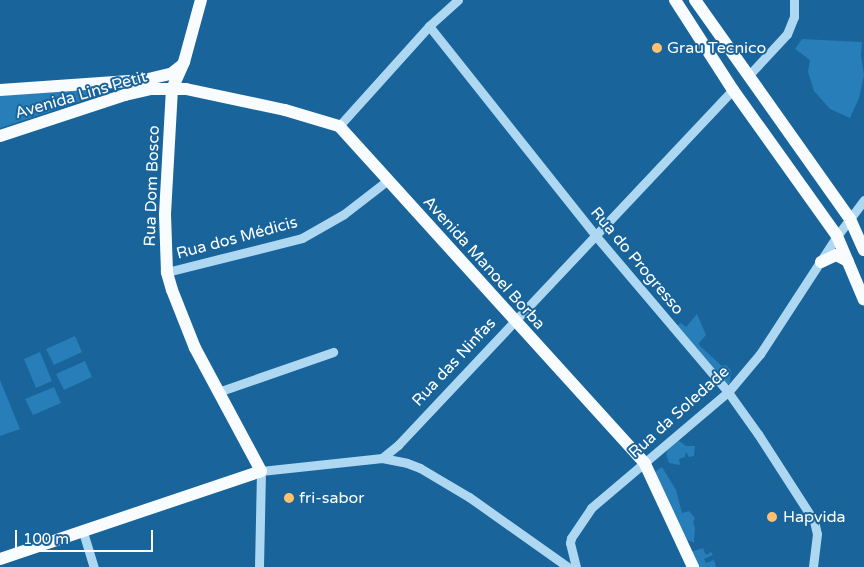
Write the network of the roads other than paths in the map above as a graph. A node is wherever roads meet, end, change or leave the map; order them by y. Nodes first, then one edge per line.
1 (201, 0) edge
2 (458, 0) edge
3 (675, 0) edge
4 (695, 0) edge
5 (794, 0) edge
6 (429, 26) junction
7 (184, 62) junction
8 (749, 75) junction
9 (92, 84) junction
10 (172, 89) junction
11 (0, 90) edge
12 (195, 90) junction
13 (733, 90) junction
14 (92, 106) junction
15 (340, 126) junction
16 (0, 136) edge
17 (388, 180) junction
18 (864, 200) edge
19 (850, 219) junction
20 (595, 235) junction
21 (837, 236) junction
22 (864, 250) edge
23 (848, 261) junction
24 (820, 262) junction
25 (167, 272) junction
26 (864, 300) edge
27 (514, 320) junction
28 (333, 352) dead end
29 (218, 392) junction
30 (728, 392) junction
31 (382, 458) junction
32 (645, 464) junction
33 (261, 471) junction
34 (83, 532) junction
35 (0, 559) edge
36 (94, 567) edge
37 (259, 567) edge
38 (568, 567) edge
39 (576, 567) edge
40 (693, 567) edge
41 (813, 567) edge

1 - 7 main road, Rua Dom Bosco
2 - 6 street
3 - 13 main road
4 - 8 main road
5 - 8 street
6 - 15 street
6 - 20 street, Rua do Progresso
7 - 9 main road
7 - 10 main road, Rua Dom Bosco
7 - 12 main road
8 - 19 main road
9 - 11 main road
9 - 14 main road
10 - 12 main road
10 - 14 main road, Avenida Lins Petit
10 - 25 main road, Rua Dom Bosco
12 - 15 main road
13 - 20 street, Rua das Ninfas
13 - 21 main road
14 - 16 main road, Avenida Lins Petit
15 - 17 main road, Avenida Manoel Borba
17 - 25 street, Rua dos Médicis
17 - 27 main road, Avenida Manoel Borba
18 - 19 street, Rua da Soledade
19 - 21 street, Rua da Soledade
19 - 22 main road
20 - 27 street, Rua das Ninfas
20 - 30 street, Rua do Progresso
21 - 23 main road
21 - 24 street, Rua da Soledade
23 - 24 main road
23 - 26 main road
24 - 30 street, Rua da Soledade
25 - 29 main road, Rua Dom Bosco
27 - 31 street, Rua das Ninfas
27 - 32 main road, Avenida Manoel Borba
28 - 29 street
29 - 33 main road, Rua Dom Bosco
30 - 32 street, Rua da Soledade
30 - 41 street, Rua do Progresso
31 - 33 street
31 - 38 street
32 - 39 street, Rua da Soledade
32 - 40 main road, Avenida Manoel Borba
33 - 34 main road
33 - 37 street
34 - 35 main road
34 - 36 street

